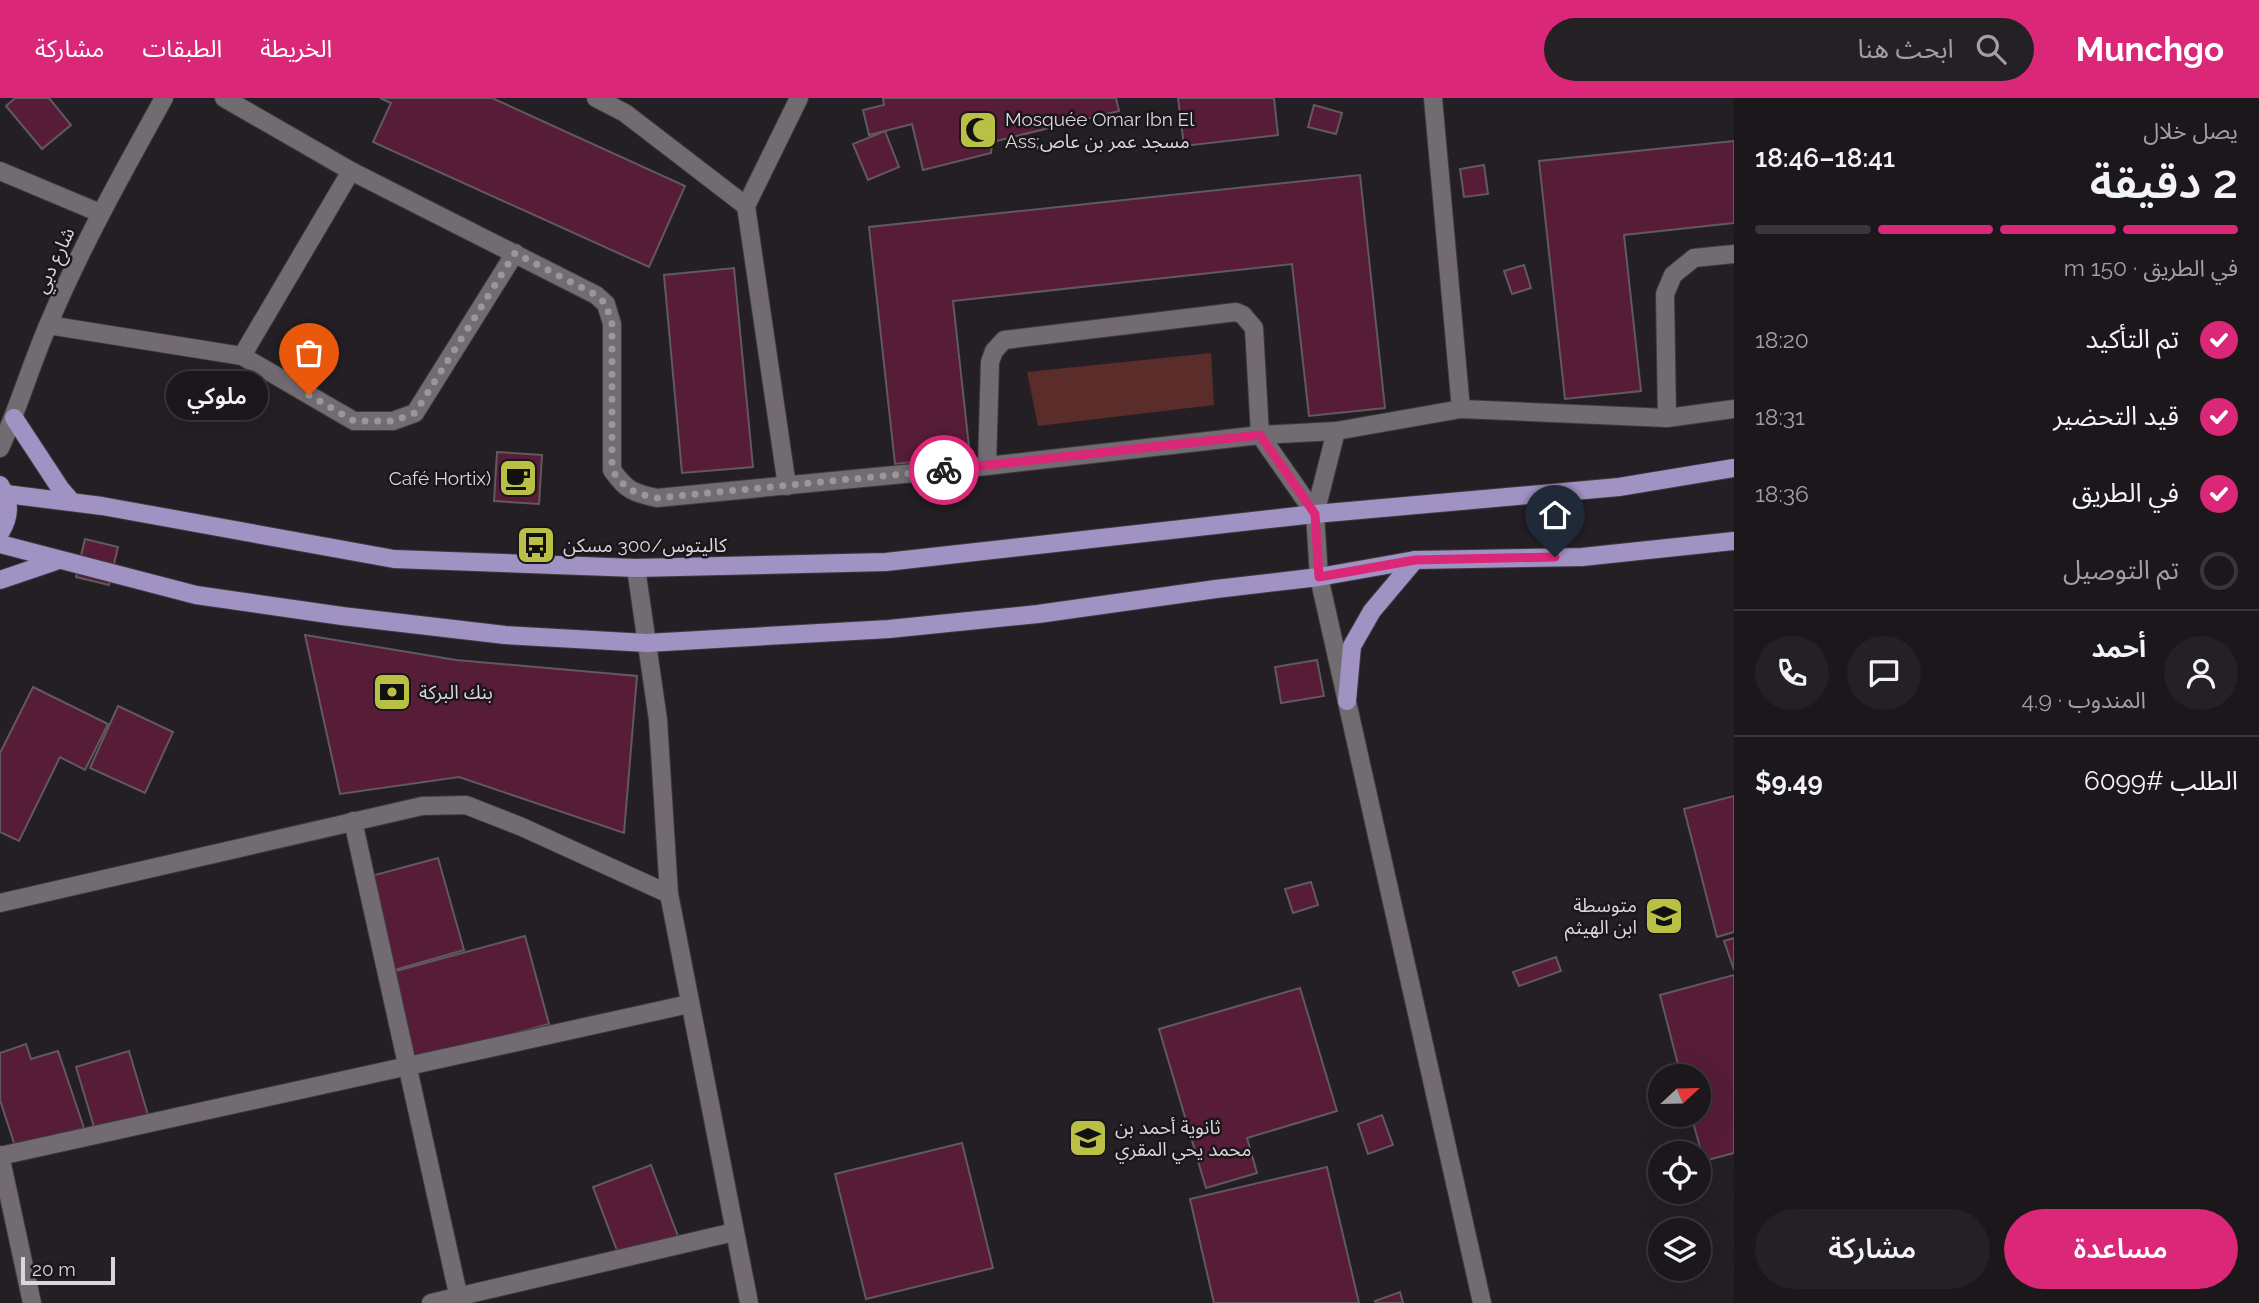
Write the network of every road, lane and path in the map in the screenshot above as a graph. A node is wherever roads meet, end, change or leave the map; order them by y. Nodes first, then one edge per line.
1 (164, 98) edge
2 (224, 98) edge
3 (596, 98) edge
4 (799, 98) edge
5 (1433, 98) edge
6 (0, 171) edge
7 (351, 171) junction
8 (746, 206) junction
9 (100, 213) junction
10 (515, 253) junction
11 (1734, 254) edge
12 (48, 325) junction
13 (242, 356) junction
14 (1461, 409) junction
15 (1734, 409) edge
16 (10, 418) edge
17 (1667, 418) junction
18 (1336, 431) junction
19 (1260, 435) junction
20 (0, 448) edge
21 (987, 466) junction
22 (1734, 468) edge
23 (787, 486) junction
24 (3, 490) edge
25 (72, 502) junction
26 (1315, 514) junction
27 (0, 533) edge
28 (1734, 541) edge
29 (0, 544) edge
30 (1415, 560) junction
31 (58, 561) junction
32 (636, 568) junction
33 (1319, 577) junction
34 (0, 580) edge
35 (647, 643) junction
36 (1347, 701) junction
37 (353, 821) junction
38 (669, 894) junction
39 (0, 903) edge
40 (690, 1004) junction
41 (406, 1065) junction
42 (0, 1156) edge
43 (734, 1232) junction
44 (459, 1300) edge
45 (32, 1303) edge
46 (431, 1303) edge
47 (749, 1303) edge
48 (1482, 1303) edge

1 - 9 street, شارع دبي
2 - 7 street
3 - 8 street
4 - 8 street
5 - 14 street
6 - 9 street
7 - 10 street
7 - 13 street
8 - 23 street
9 - 12 street, شارع دبي
10 - 13 street
10 - 23 street
11 - 17 street
12 - 13 street
12 - 16 street, شارع دبي
14 - 17 street
14 - 18 street
15 - 17 street
16 - 20 street, شارع دبي
16 - 25 main road
18 - 19 street
18 - 26 street
19 - 21 street
19 - 21 street
19 - 26 street
21 - 23 street
22 - 26 main road
24 - 25 main road
24 - 27 main road
25 - 32 main road
26 - 32 main road
26 - 33 street
28 - 30 main road
29 - 31 main road
30 - 33 main road
30 - 36 main road
31 - 34 main road
31 - 35 main road
32 - 35 street
33 - 35 main road
33 - 36 street
35 - 38 street
36 - 48 street
37 - 38 street
37 - 39 street
37 - 41 street
38 - 40 street
40 - 41 street
40 - 43 street
41 - 42 street
41 - 44 street
42 - 45 street
43 - 44 street
43 - 47 street
44 - 46 street

